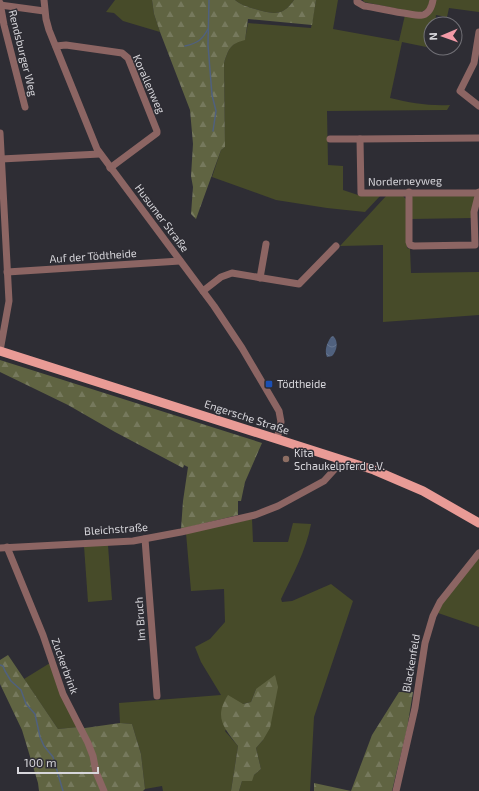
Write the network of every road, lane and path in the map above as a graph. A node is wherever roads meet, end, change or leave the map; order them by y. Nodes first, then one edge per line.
1 (44, 0) edge
2 (357, 0) edge
3 (433, 0) edge
4 (0, 4) edge
5 (44, 11) junction
6 (479, 32) edge
7 (56, 46) junction
8 (479, 106) edge
9 (25, 107) dead end
10 (0, 133) edge
11 (479, 138) edge
12 (330, 139) dead end
13 (360, 139) junction
14 (100, 154) junction
15 (1, 159) junction
16 (110, 168) junction
17 (409, 192) junction
18 (479, 192) edge
19 (266, 244) dead end
20 (336, 246) dead end
21 (180, 261) junction
22 (7, 272) junction
23 (260, 278) junction
24 (203, 291) junction
25 (0, 351) edge
26 (277, 439) junction
27 (339, 459) junction
28 (479, 522) edge
29 (145, 539) junction
30 (4, 547) edge
31 (479, 553) edge
32 (157, 696) dead end
33 (104, 791) edge
34 (396, 791) edge

1 - 5 street, Husumer Straße
2 - 3 street
4 - 5 street, Rendsburger Weg
4 - 9 street, Rendsburger Weg
5 - 7 street, Husumer Straße
6 - 8 street
7 - 14 street, Husumer Straße
7 - 16 street, Korallenweg
10 - 15 street
11 - 13 street
12 - 13 street
13 - 17 street, Norderneyweg
14 - 15 street
14 - 16 street, Husumer Straße
15 - 22 street
16 - 21 street, Husumer Straße
17 - 18 street, Norderneyweg
17 - 18 street
19 - 23 street
20 - 23 street
21 - 22 street, Auf der Tödtheide
21 - 24 street, Husumer Straße
22 - 25 street
23 - 24 street
24 - 26 street, Husumer Straße
25 - 26 main road, Engersche Straße
26 - 27 main road, Engersche Straße
27 - 28 main road, Engersche Straße
27 - 29 street, Bleichstraße
29 - 30 street, Bleichstraße
29 - 32 street, Im Bruch
30 - 33 street, Zuckerbrink
31 - 34 street, Blackenfeld

